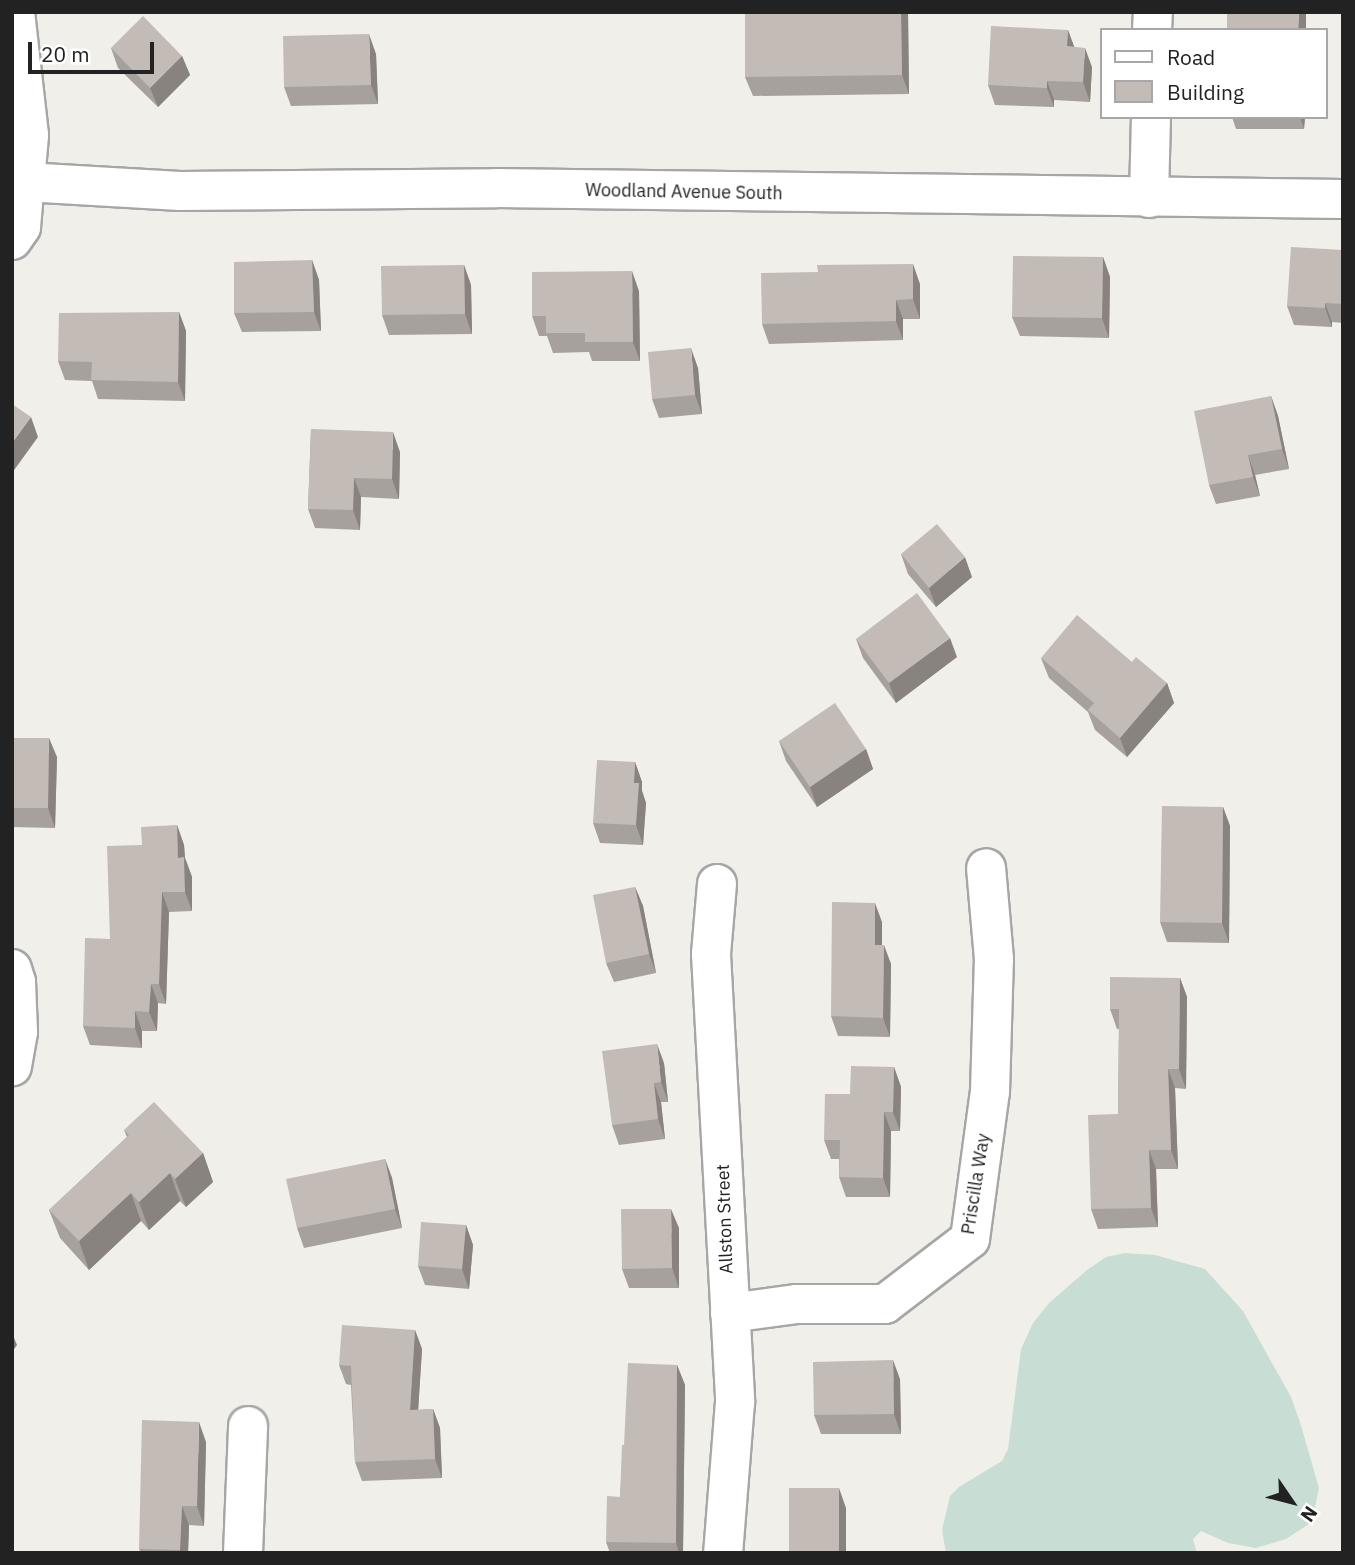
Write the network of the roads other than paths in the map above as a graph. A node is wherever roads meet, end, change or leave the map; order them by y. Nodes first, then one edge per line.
1 (15, 12) edge
2 (1151, 119) edge
3 (25, 182) junction
4 (1149, 198) junction
5 (1343, 199) edge
6 (12, 240) edge
7 (986, 868) dead end
8 (718, 884) dead end
9 (12, 969) edge
10 (12, 1066) edge
11 (730, 1313) junction
12 (248, 1426) dead end
13 (243, 1553) edge
14 (723, 1553) edge

1 - 3 street
2 - 4 street
3 - 4 street, Woodland Avenue South
3 - 6 street
4 - 5 street, Woodland Avenue South
7 - 11 street, Priscilla Way
8 - 11 street, Allston Street
9 - 10 street
11 - 14 street, Allston Street
12 - 13 street

